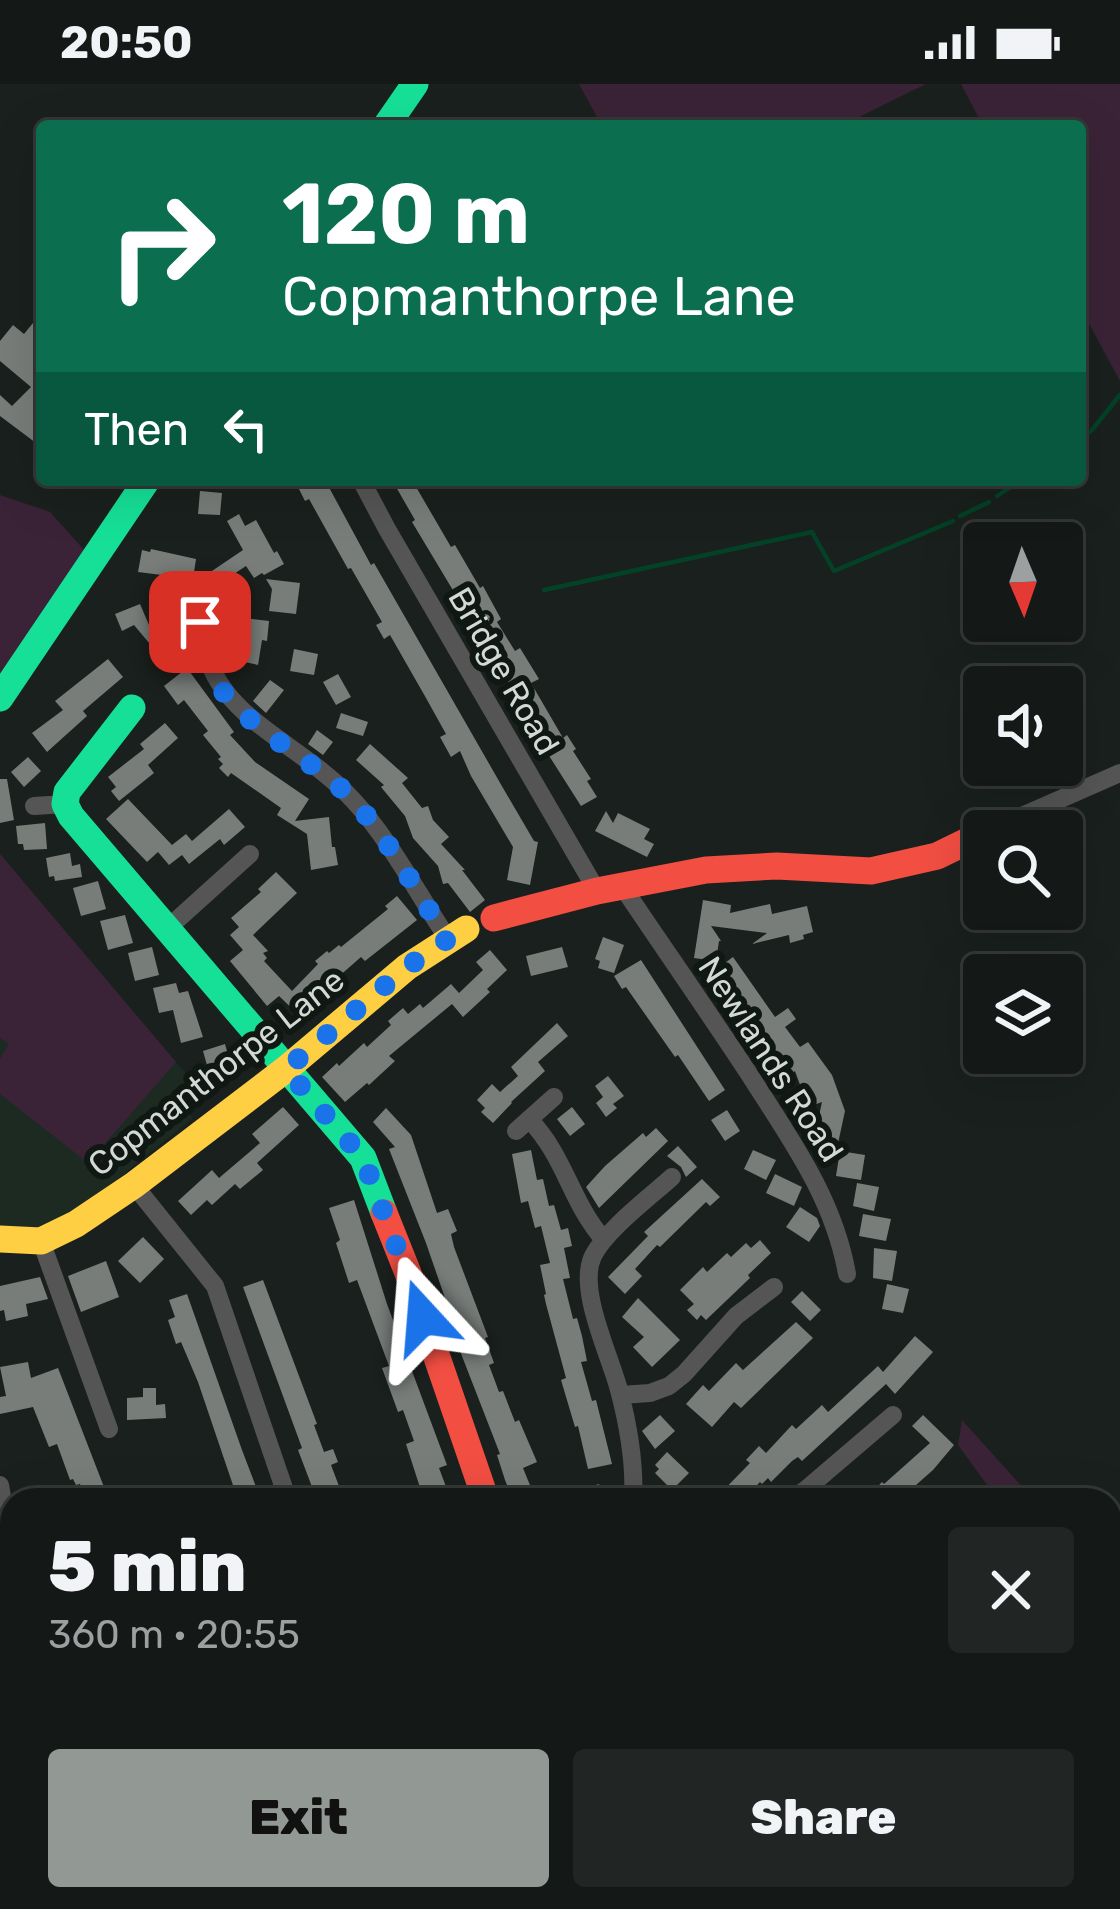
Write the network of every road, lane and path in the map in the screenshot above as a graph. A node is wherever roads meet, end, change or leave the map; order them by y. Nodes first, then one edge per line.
1 (415, 84) edge
2 (390, 120) edge
3 (143, 486) edge
4 (365, 486) edge
5 (166, 598) dead end
6 (201, 604) junction
7 (231, 607) dead end
8 (0, 698) edge
9 (132, 708) dead end
10 (1120, 772) edge
11 (65, 804) junction
12 (34, 806) dead end
13 (1035, 810) edge
14 (963, 843) edge
15 (250, 854) dead end
16 (609, 889) junction
17 (494, 918) dead end
18 (168, 928) junction
19 (457, 934) joint
20 (286, 1069) junction
21 (554, 1097) dead end
22 (672, 1177) dead end
23 (134, 1185) junction
24 (0, 1240) edge
25 (41, 1240) junction
26 (604, 1240) junction
27 (847, 1274) dead end
28 (774, 1287) dead end
29 (621, 1395) junction
30 (893, 1415) dead end
31 (110, 1429) dead end
32 (284, 1488) edge
33 (482, 1488) edge
34 (634, 1488) edge
35 (813, 1488) edge

1 - 2 street
3 - 8 street
4 - 16 street, Bridge Road
5 - 6 street
6 - 7 street
6 - 19 street
9 - 11 street
10 - 13 street
11 - 12 street
11 - 18 street
14 - 16 street
15 - 18 street
16 - 17 street
16 - 27 street, Newlands Road
18 - 20 street
19 - 20 street, Copmanthorpe Lane
20 - 23 street, Copmanthorpe Lane
20 - 33 street
21 - 26 street
22 - 26 street
23 - 25 street, Copmanthorpe Lane
23 - 32 street
24 - 25 street, Copmanthorpe Lane
25 - 31 street
26 - 29 street
28 - 29 street
29 - 34 street
30 - 35 street

